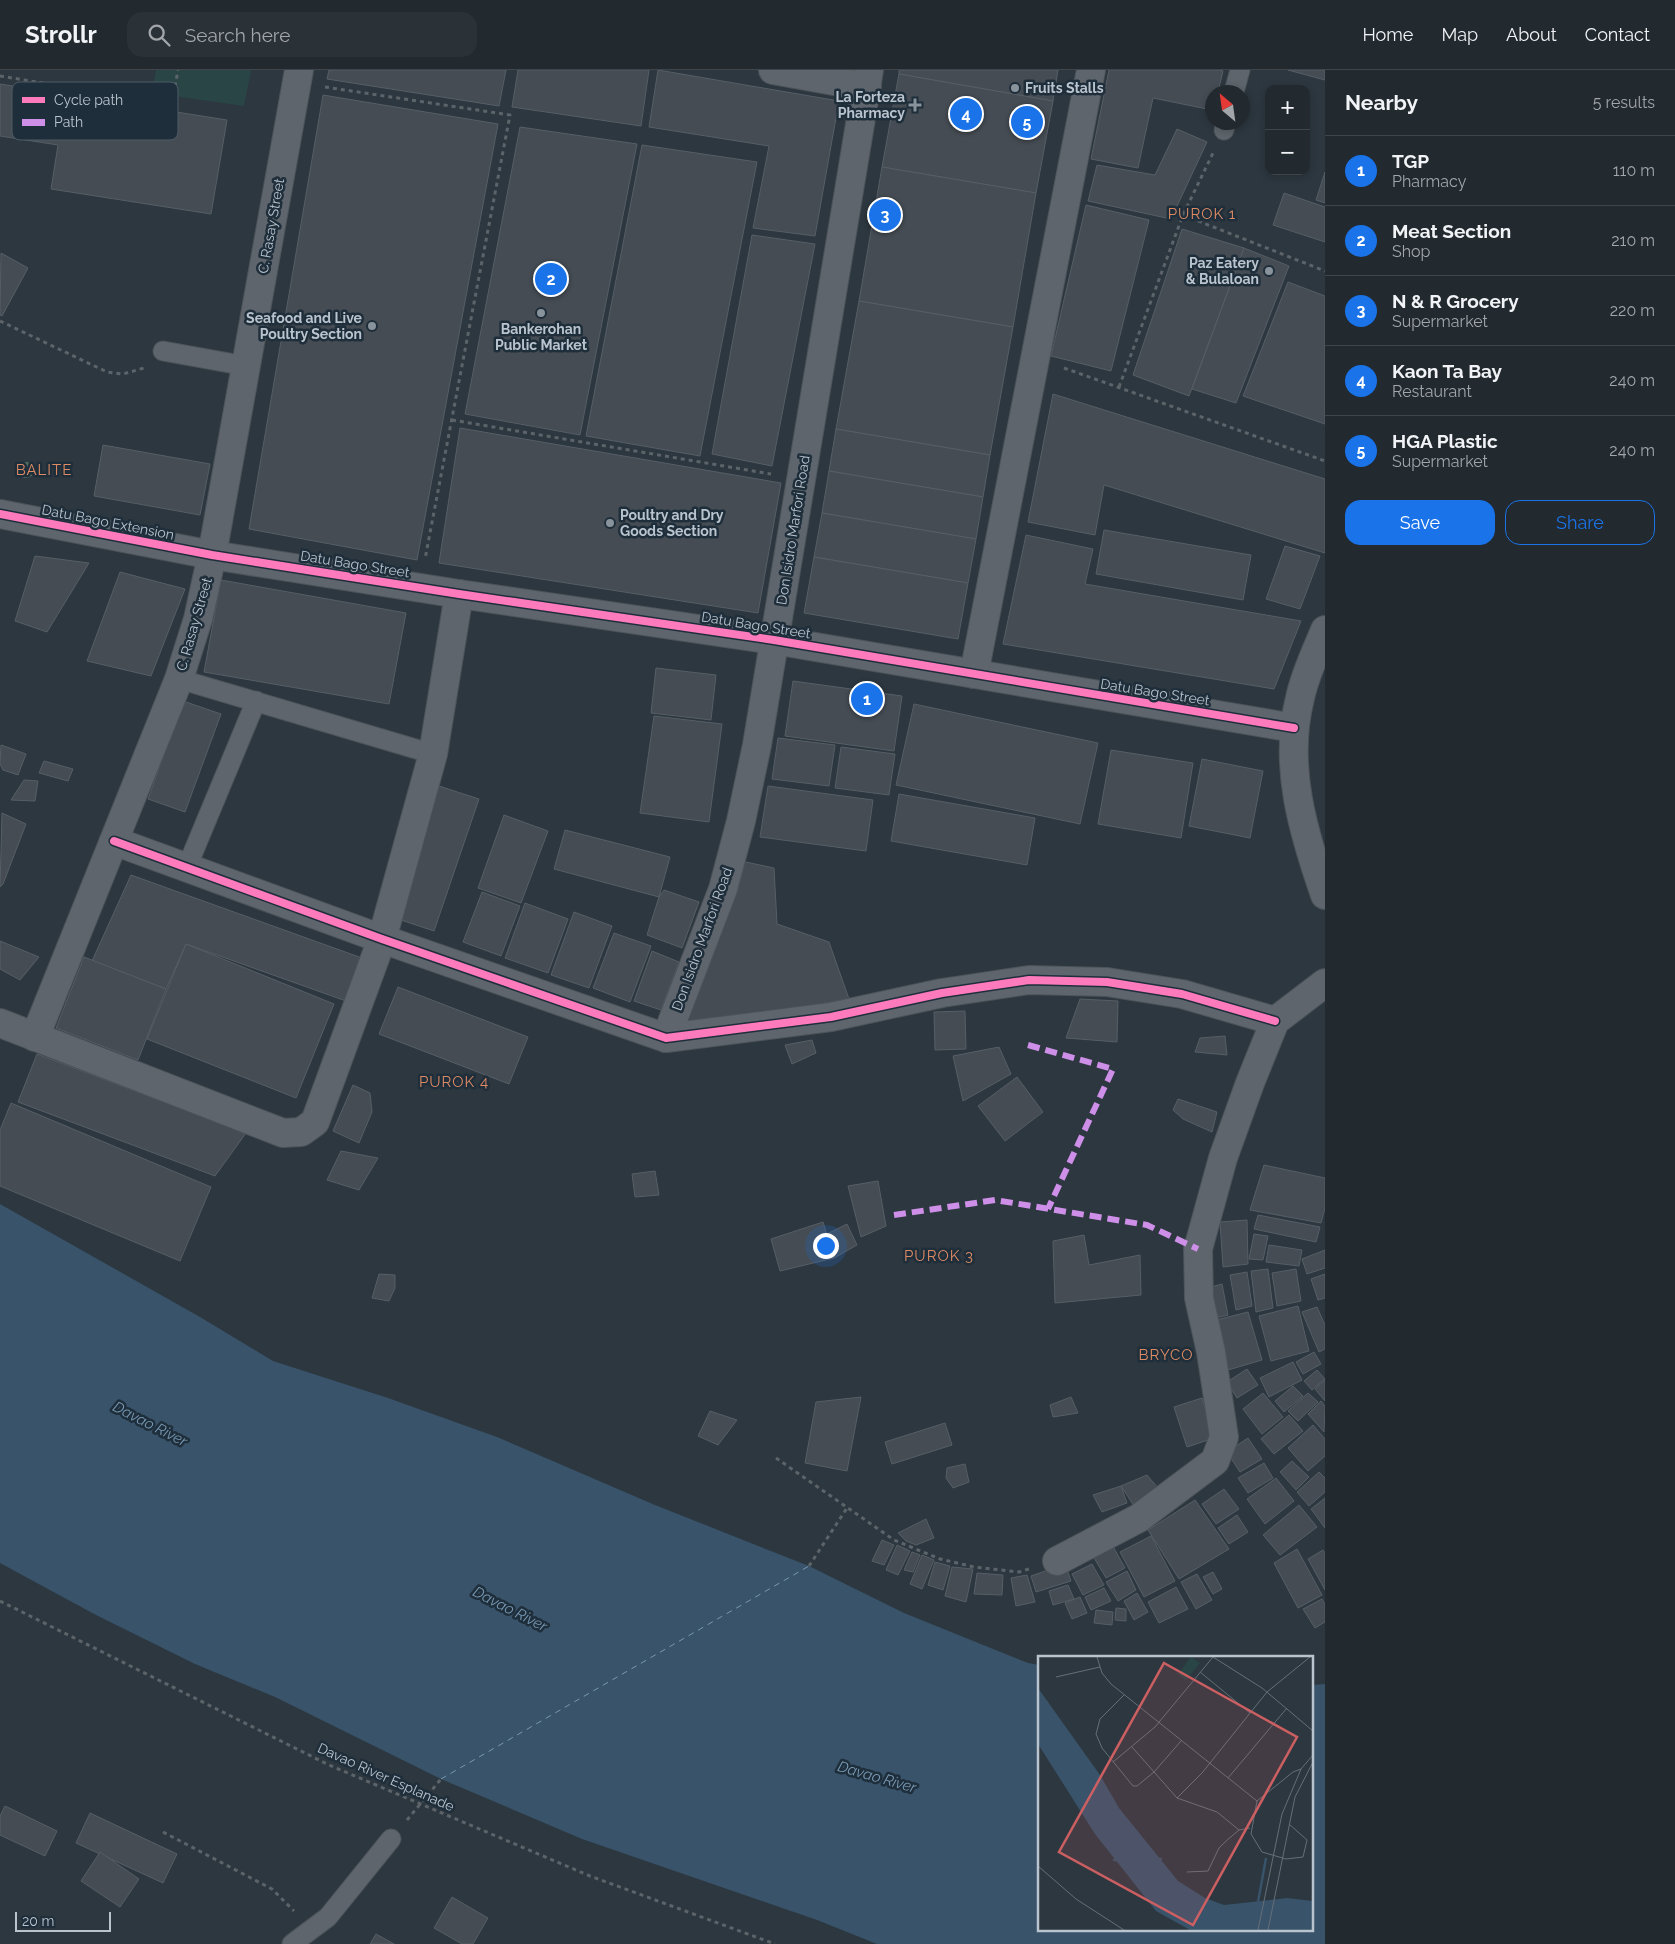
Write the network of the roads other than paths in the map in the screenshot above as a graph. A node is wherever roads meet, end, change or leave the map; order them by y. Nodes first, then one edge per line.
1 (773, 70) edge
2 (1091, 70) edge
3 (1240, 70) edge
4 (298, 76) edge
5 (868, 78) edge
6 (1236, 85) edge
7 (163, 351) road end
8 (246, 366) junction
9 (0, 514) edge
10 (212, 555) junction
11 (459, 594) junction
12 (1325, 630) edge
13 (774, 640) junction
14 (974, 674) junction
15 (179, 679) junction
16 (256, 702) junction
17 (1294, 728) junction
18 (433, 754) junction
19 (114, 840) junction
20 (187, 867) junction
21 (1325, 895) edge
22 (382, 939) junction
23 (1325, 983) edge
24 (1275, 1021) junction
25 (0, 1023) edge
26 (35, 1038) junction
27 (666, 1038) junction
28 (1058, 1561) road end
29 (391, 1840) dead end
30 (300, 1938) edge

1 - 5 street
2 - 14 street
3 - 6 lane
4 - 8 street, C. Rasay Street
5 - 13 street, Don Isidro Marfori Road
7 - 8 lane
8 - 10 street, C. Rasay Street
9 - 10 street, Datu Bago Extension
10 - 11 street, Datu Bago Street
10 - 15 street, C. Rasay Street
11 - 13 street, Datu Bago Street
11 - 18 street
12 - 17 street
13 - 14 street, Datu Bago Street
13 - 27 street, Don Isidro Marfori Road
14 - 17 street, Datu Bago Street
15 - 16 lane
15 - 19 street, C. Rasay Street
16 - 18 lane
16 - 20 lane
17 - 21 street
18 - 22 street
19 - 20 street
19 - 26 street, C. Rasay Street
20 - 22 street
22 - 26 street
22 - 27 street
23 - 24 street
24 - 27 street
24 - 28 street
25 - 26 street
29 - 30 lane

